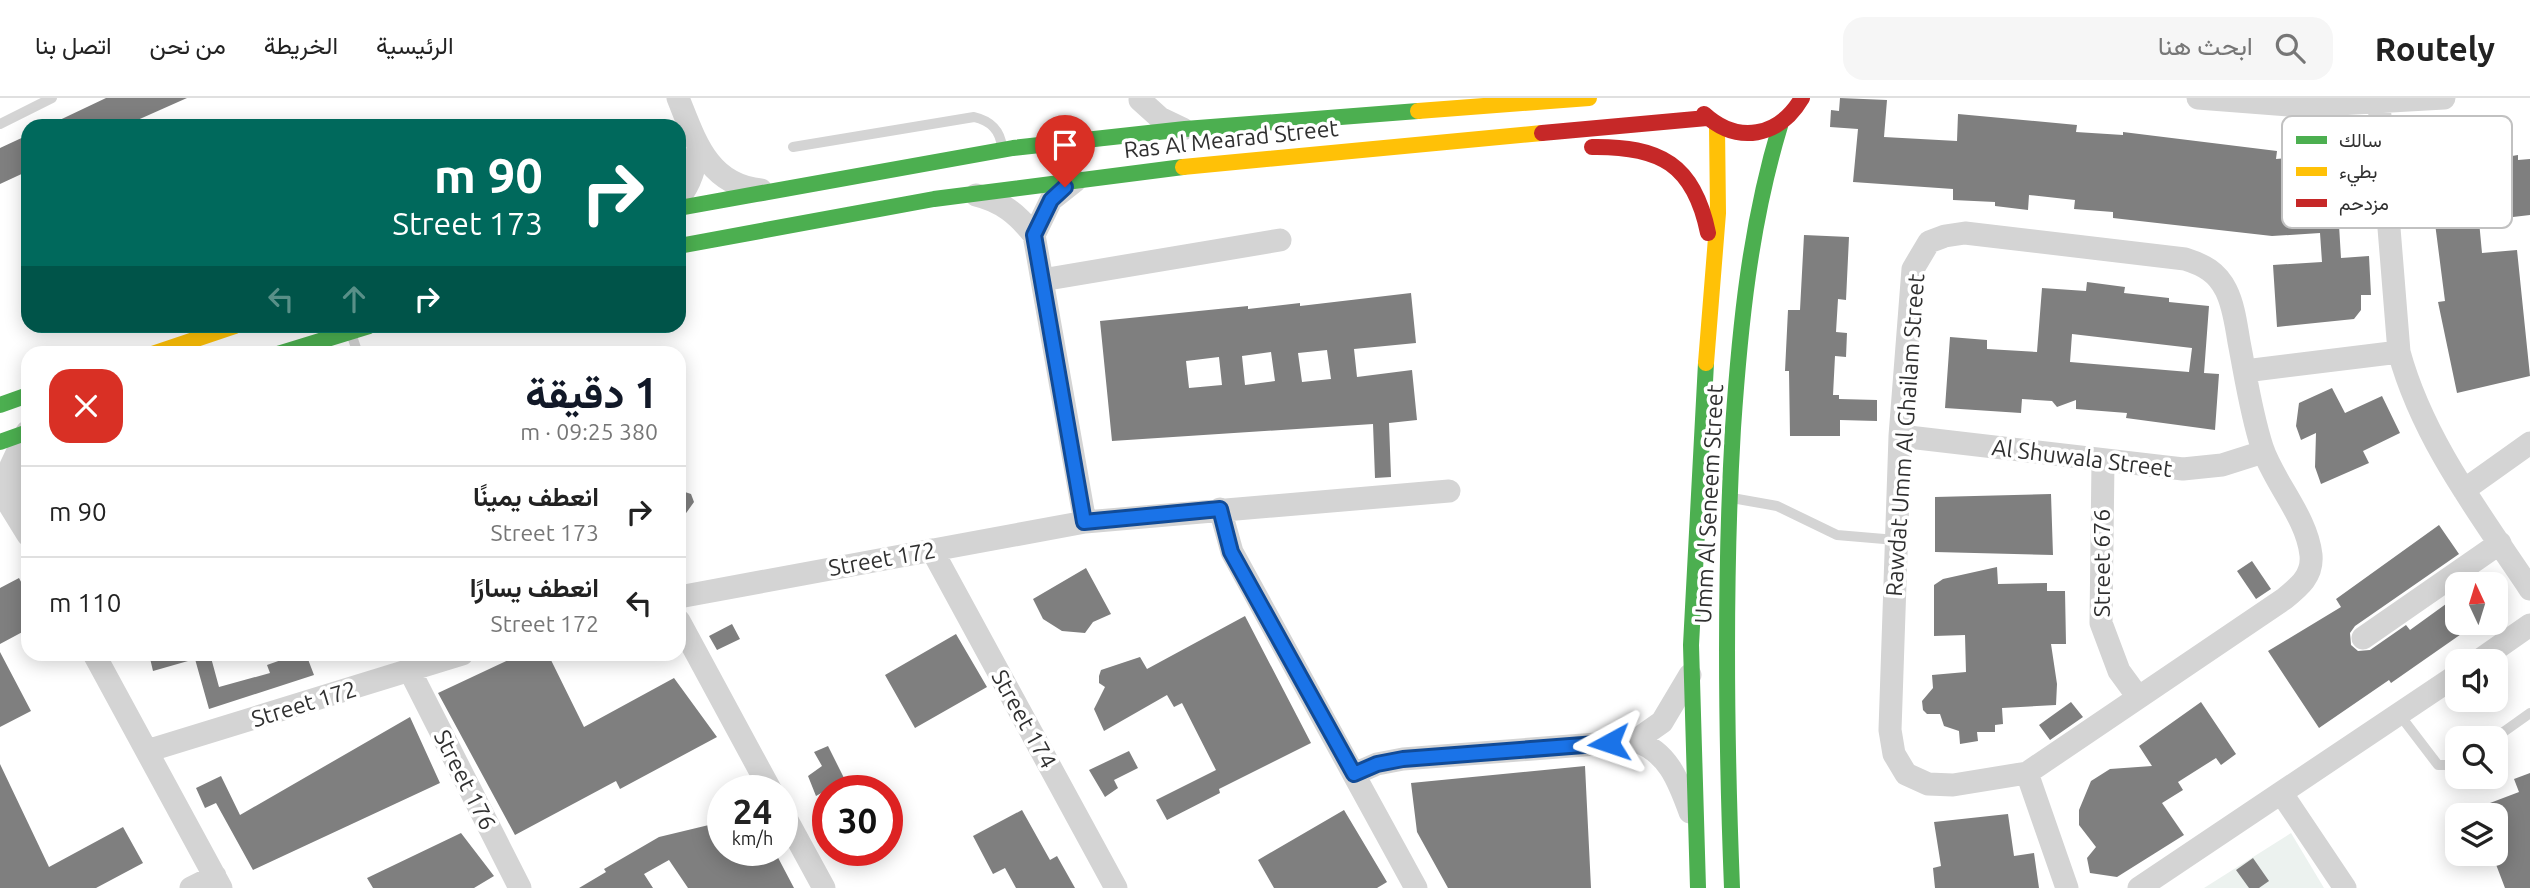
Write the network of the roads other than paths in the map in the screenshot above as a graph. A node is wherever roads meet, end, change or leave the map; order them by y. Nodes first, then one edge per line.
1 (52, 98) edge
2 (678, 98) edge
3 (1589, 98) edge
4 (1695, 98) edge
5 (1802, 98) edge
6 (2198, 98) edge
7 (2444, 98) edge
8 (1140, 99) edge
9 (2379, 104) junction
10 (2380, 116) edge
11 (1712, 122) junction
12 (0, 124) edge
13 (1780, 126) junction
14 (1185, 130) junction
15 (1107, 138) junction
16 (793, 147) dead end
17 (698, 148) junction
18 (1572, 148) dead end
19 (1002, 150) junction
20 (1360, 150) junction
21 (1478, 156) dead end
22 (1082, 177) junction
23 (686, 189) edge
24 (767, 190) junction
25 (970, 193) junction
26 (686, 207) edge
27 (2389, 228) edge
28 (1034, 235) junction
29 (1280, 240) dead end
30 (686, 245) edge
31 (1042, 280) junction
32 (1713, 285) junction
33 (214, 333) edge
34 (345, 333) edge
35 (176, 346) edge
36 (303, 346) edge
37 (2399, 352) junction
38 (2245, 371) junction
39 (21, 398) edge
40 (0, 405) edge
41 (21, 434) edge
42 (1900, 436) junction
43 (0, 442) edge
44 (2530, 443) edge
45 (21, 445) edge
46 (2263, 452) junction
47 (2103, 461) junction
48 (2464, 490) junction
49 (1449, 491) dead end
50 (5, 497) edge
51 (1729, 498) junction
52 (1220, 509) junction
53 (1084, 522) junction
54 (21, 523) edge
55 (1896, 540) junction
56 (2500, 543) junction
57 (932, 550) junction
58 (2530, 589) edge
59 (686, 596) edge
60 (2530, 625) edge
61 (686, 634) edge
62 (2363, 638) dead end
63 (2496, 649) edge
64 (98, 661) edge
65 (441, 661) edge
66 (410, 671) junction
67 (1690, 675) junction
68 (2445, 683) edge
69 (2138, 697) junction
70 (2530, 713) edge
71 (2399, 714) junction
72 (2508, 729) edge
73 (1635, 741) junction
74 (147, 751) junction
75 (2445, 765) edge
76 (2027, 773) junction
77 (1354, 774) junction
78 (762, 775) edge
79 (2282, 794) junction
80 (1694, 822) junction
81 (798, 840) edge
82 (218, 882) edge
83 (191, 888) edge
84 (520, 888) edge
85 (824, 888) edge
86 (1116, 888) edge
87 (1416, 888) edge
88 (1698, 888) edge
89 (1732, 888) edge
90 (2067, 888) edge
91 (2140, 888) edge
92 (2346, 888) edge

1 - 12 lane
2 - 17 street
3 - 14 street, Ras Al Mearad Street
4 - 11 street
5 - 13 street, Umm Al Seneem Street
6 - 9 street
7 - 9 street
8 - 14 street
8 - 15 street
9 - 10 street
11 - 13 street, Ras Al Mearad Street
11 - 20 street, Ras Al Mearad Street
11 - 32 street, Umm Al Seneem Street
13 - 51 street, Umm Al Seneem Street
14 - 15 street, Ras Al Mearad Street
15 - 19 street, Ras Al Mearad Street
16 - 19 lane
17 - 23 street
17 - 24 street
18 - 32 street
19 - 24 street, Ras Al Mearad Street
20 - 21 street
20 - 22 street, Ras Al Mearad Street
22 - 25 street, Ras Al Mearad Street
22 - 28 street
24 - 26 street, Ras Al Mearad Street
25 - 28 street
25 - 30 street, Ras Al Mearad Street
27 - 37 street
28 - 31 street
29 - 31 street
31 - 53 street
32 - 67 street, Umm Al Seneem Street
33 - 35 street
34 - 36 street
37 - 38 street
37 - 48 street
38 - 42 street, Rawdat Umm Al Ghailam Street
38 - 46 street, Rawdat Umm Al Ghailam Street
39 - 40 street
41 - 43 street
42 - 47 street, Al Shuwala Street
42 - 55 street, Rawdat Umm Al Ghailam Street
44 - 48 street
45 - 50 street
46 - 47 street, Al Shuwala Street
46 - 69 street, Rawdat Umm Al Ghailam Street
47 - 69 street, Street 676
48 - 56 street
49 - 52 street, Street 172
50 - 54 street
51 - 55 lane
51 - 89 street, Umm Al Seneem Street
52 - 53 street, Street 172
52 - 77 street
53 - 57 street, Street 172
55 - 76 street, Rawdat Umm Al Ghailam Street
56 - 58 street
56 - 62 street
57 - 59 street, Street 172
57 - 86 street, Street 174
60 - 63 street
61 - 78 street
64 - 74 street
65 - 66 street, Street 172
66 - 74 street, Street 172
66 - 84 street, Street 176
67 - 73 street
67 - 80 street, Umm Al Seneem Street
68 - 71 street
69 - 76 street, Rawdat Umm Al Ghailam Street
70 - 72 lane
71 - 75 lane
71 - 79 street
73 - 77 street
73 - 80 street
74 - 82 street
76 - 90 street
77 - 87 street
79 - 91 street
79 - 92 street
80 - 88 street, Umm Al Seneem Street
81 - 85 street
82 - 83 street

